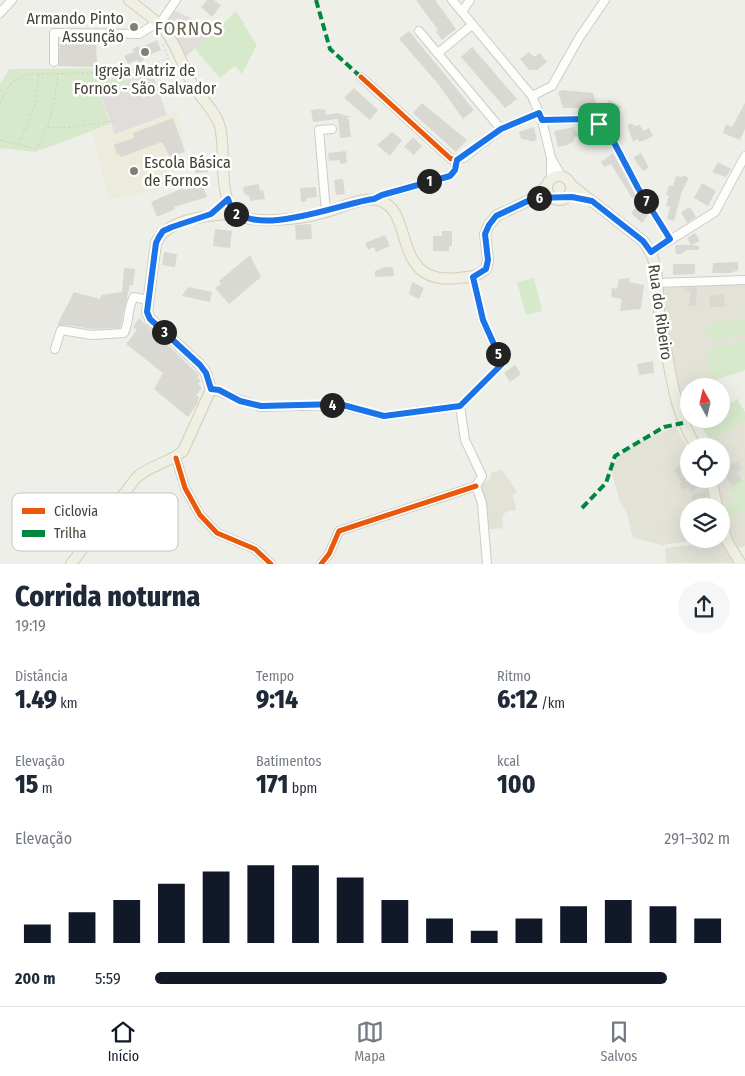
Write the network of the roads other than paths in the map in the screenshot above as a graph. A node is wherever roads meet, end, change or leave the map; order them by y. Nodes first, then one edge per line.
1 (12, 0) edge
2 (128, 0) edge
3 (176, 0) edge
4 (452, 0) edge
5 (470, 0) edge
6 (605, 0) edge
7 (462, 12) junction
8 (0, 13) edge
9 (158, 24) junction
10 (472, 26) junction
11 (419, 31) dead end
12 (438, 53) junction
13 (54, 62) dead end
14 (361, 77) dead end
15 (532, 96) junction
16 (540, 117) junction
17 (332, 129) dead end
18 (501, 129) junction
19 (745, 156) edge
20 (551, 158) junction
21 (457, 160) junction
22 (562, 177) junction
23 (549, 182) junction
24 (570, 184) junction
25 (534, 198) junction
26 (554, 198) junction
27 (565, 198) junction
28 (228, 199) junction
29 (374, 199) junction
30 (592, 201) junction
31 (326, 212) junction
32 (211, 214) junction
33 (237, 214) junction
34 (670, 239) junction
35 (651, 252) junction
36 (473, 277) junction
37 (745, 280) edge
38 (657, 282) junction
39 (148, 300) junction
40 (55, 349) dead end
41 (211, 389) junction
42 (460, 406) junction
43 (691, 438) edge
44 (176, 458) junction
45 (476, 486) junction
46 (125, 493) edge
47 (730, 547) edge
48 (83, 551) edge
49 (74, 563) edge
50 (270, 564) edge
51 (321, 564) edge
52 (487, 564) edge
53 (741, 564) edge

1 - 8 street
2 - 9 main road
3 - 9 street
4 - 7 street
5 - 7 street
6 - 15 street
7 - 10 street
9 - 13 street
9 - 28 main road
10 - 12 street
10 - 15 street
11 - 12 street
12 - 18 street
14 - 21 street
15 - 16 street
16 - 18 street
16 - 20 street
16 - 34 street
17 - 31 street
18 - 21 street
19 - 34 street
20 - 22 street
20 - 23 street
21 - 29 street
22 - 23 main road
22 - 24 main road
23 - 25 main road
23 - 26 main road
24 - 27 main road
24 - 30 main road, Rua do Ribeiro
25 - 26 main road
25 - 36 main road
26 - 27 main road
27 - 30 main road
28 - 32 main road
28 - 33 main road
29 - 31 main road
29 - 36 main road
30 - 35 main road, Rua do Ribeiro
31 - 33 main road
32 - 33 main road
32 - 39 main road
34 - 35 street
35 - 38 main road, Rua do Ribeiro
36 - 42 street
37 - 38 street
38 - 43 main road, Rua do Ribeiro
39 - 40 street
39 - 41 main road
41 - 42 street
41 - 44 main road
42 - 45 street
44 - 46 main road
44 - 50 street
45 - 51 street
45 - 52 street
47 - 53 main road
48 - 49 main road

